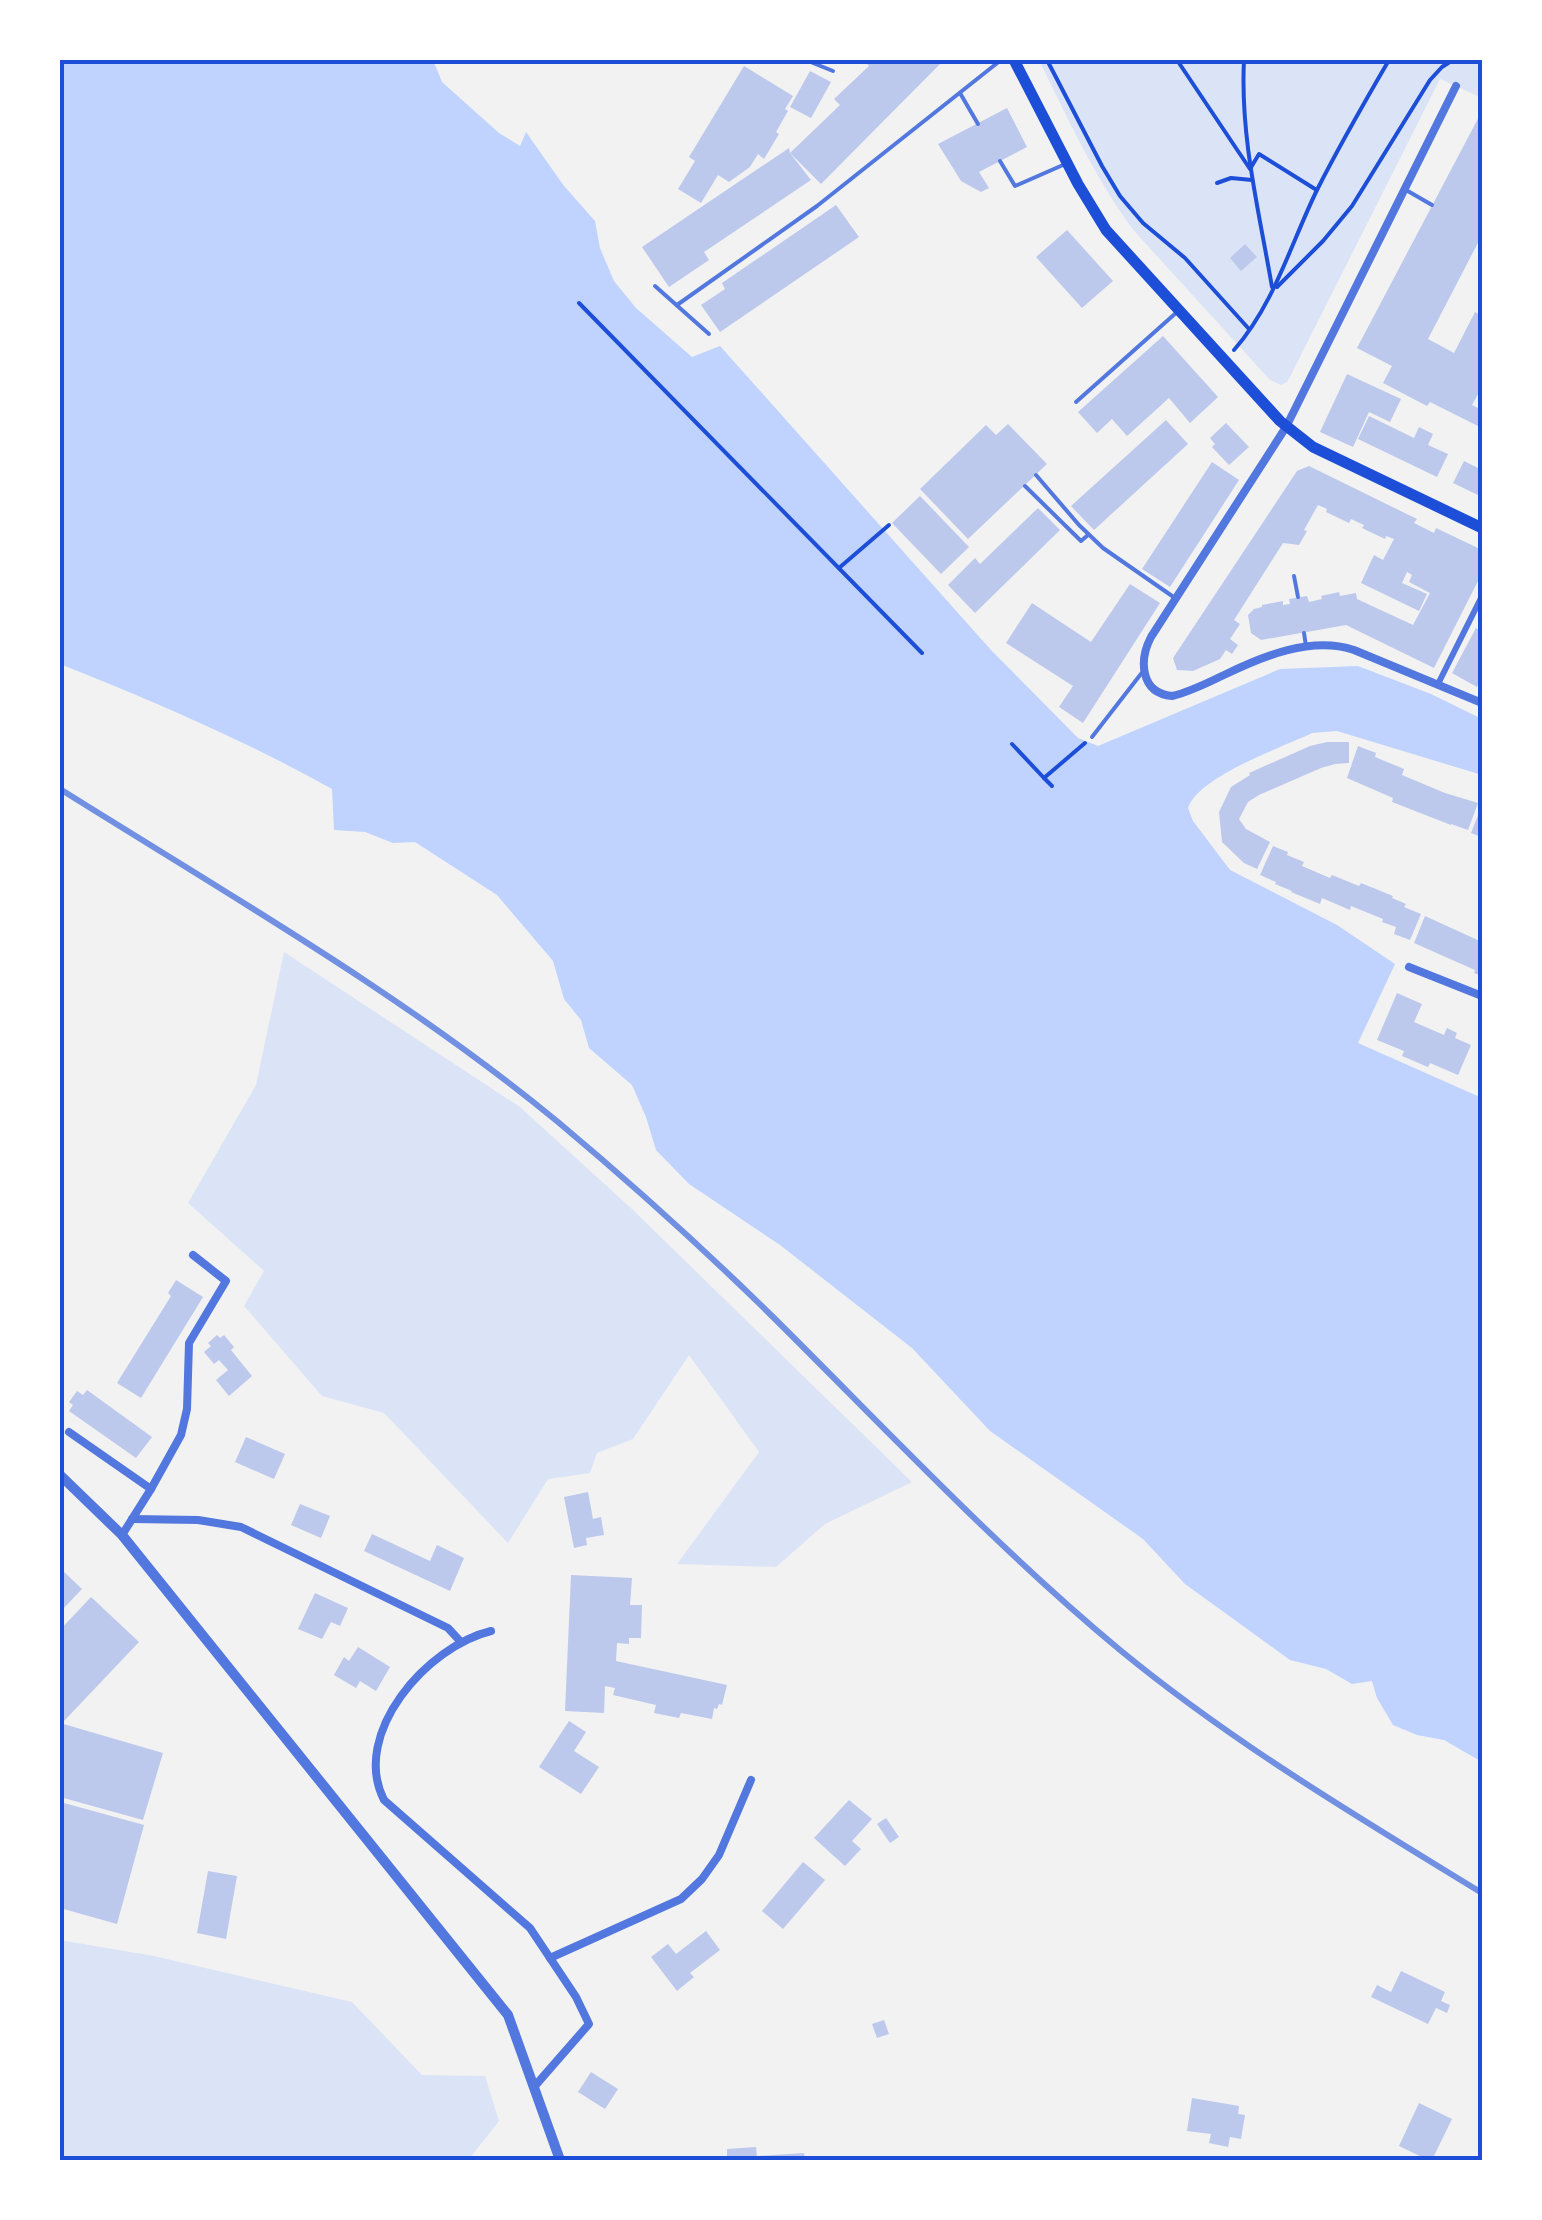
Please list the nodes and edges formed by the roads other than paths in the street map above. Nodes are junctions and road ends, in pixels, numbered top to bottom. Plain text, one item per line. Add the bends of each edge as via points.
1 (812, 60) edge
2 (1001, 60) edge
3 (1014, 60) edge
4 (833, 72) dead end
5 (1456, 86) dead end
6 (959, 93) junction
7 (978, 124) dead end
8 (1000, 161) dead end
9 (1068, 164) junction
10 (1405, 190) junction
11 (1432, 205) dead end
12 (655, 286) dead end
13 (677, 305) junction
14 (1178, 311) junction
15 (709, 334) dead end
16 (1076, 402) dead end
17 (1286, 427) junction
18 (1036, 474) dead end
19 (1024, 486) dead end
20 (1482, 528) edge
21 (1088, 534) junction
22 (1294, 576) dead end
23 (1482, 596) edge
24 (1298, 597) dead end
25 (1175, 598) junction
26 (1304, 633) dead end
27 (1306, 646) junction
28 (1144, 670) junction
29 (1438, 684) junction
30 (1482, 703) edge
31 (1092, 737) road end
32 (1409, 966) dead end
33 (1482, 996) edge
34 (193, 1256) dead end
35 (69, 1432) dead end
36 (60, 1475) edge
37 (152, 1489) junction
38 (132, 1519) junction
39 (122, 1535) junction
40 (491, 1631) dead end
41 (460, 1641) junction
42 (751, 1780) dead end
43 (550, 1958) junction
44 (534, 2087) junction
45 (560, 2160) edge

1 - 4 lane
2 - 6 lane
3 - 9 main road
5 - 10 street
6 - 7 lane
6 - 13 lane
8 - 9 lane via 1015,186
9 - 14 main road via 1106,230
10 - 11 lane
10 - 17 street
12 - 13 lane
13 - 15 lane
14 - 16 lane
14 - 17 main road
17 - 20 main road
17 - 25 street
18 - 21 lane
19 - 21 lane via 1081,542
21 - 25 lane
22 - 24 lane
23 - 29 street
25 - 28 street via 1147,644
26 - 27 lane
27 - 28 street via 1172,696 1156,692
27 - 29 street via 1342,646
28 - 31 lane
29 - 30 street
32 - 33 street
34 - 37 street via 226,1281 189,1344 181,1435
35 - 37 street
36 - 39 street
37 - 38 street
38 - 39 street
38 - 41 street via 240,1527 448,1628
39 - 44 street via 508,2015
40 - 41 street
41 - 43 street via 401,1696 385,1722 376,1785 384,1800 530,1928
42 - 43 street via 719,1856 681,1899
43 - 44 street via 588,2024
44 - 45 street

